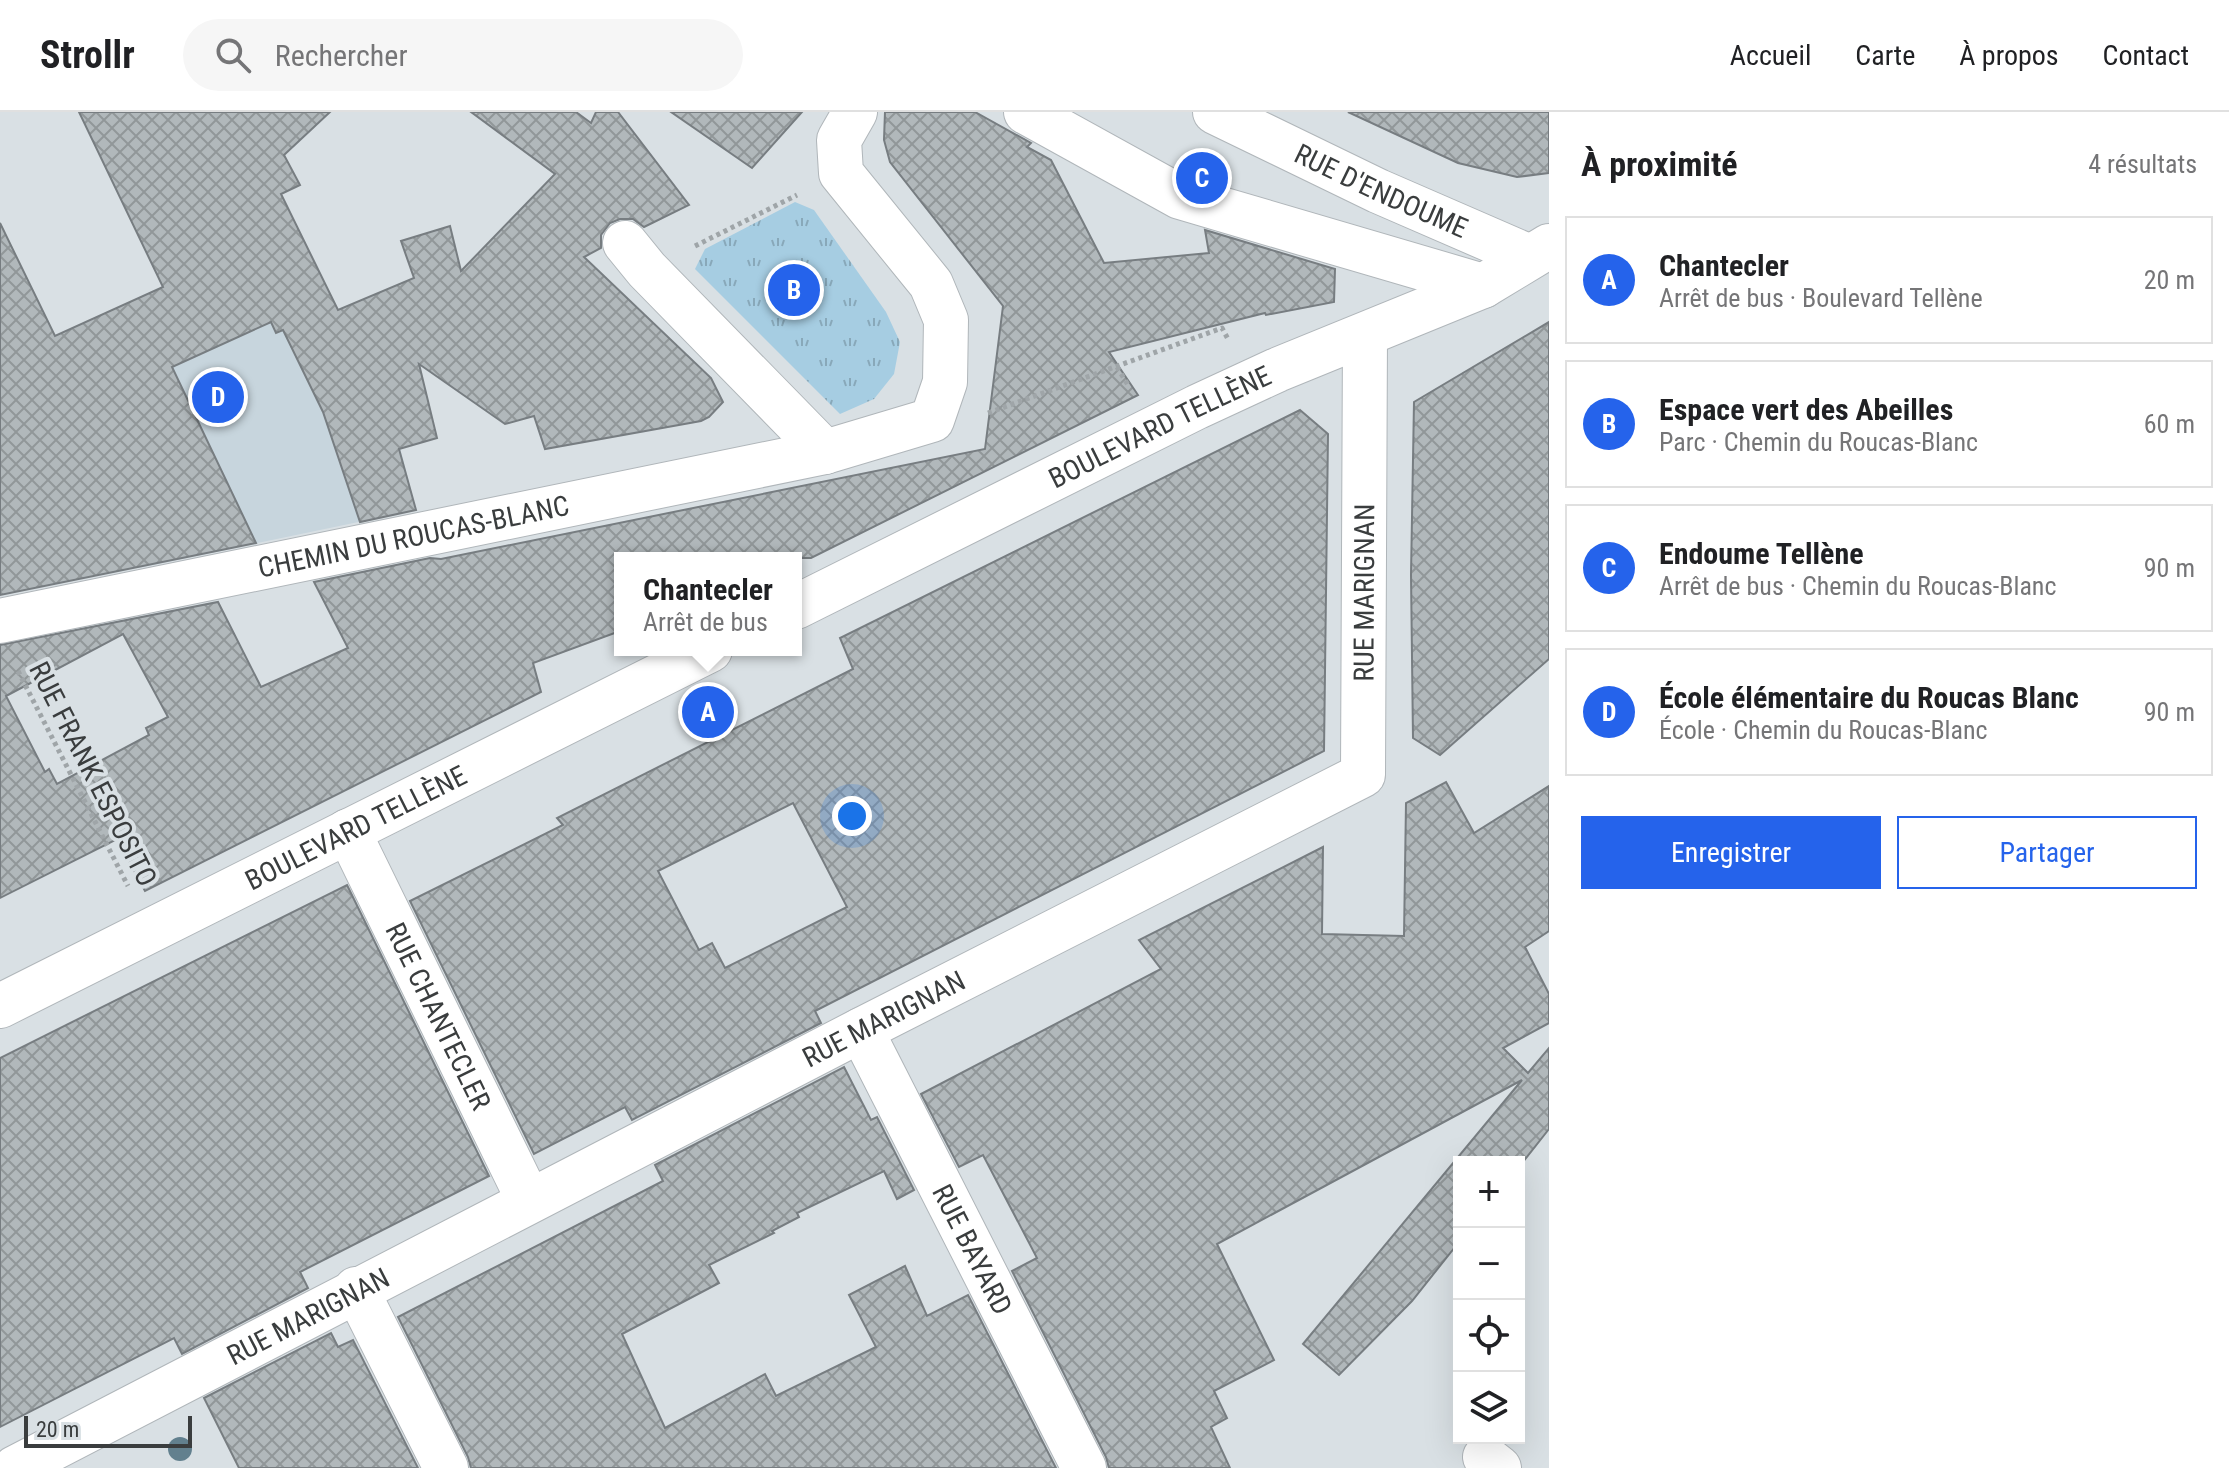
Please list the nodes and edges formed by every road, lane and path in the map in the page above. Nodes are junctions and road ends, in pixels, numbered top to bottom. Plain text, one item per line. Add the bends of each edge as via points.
1 (855, 112) edge
2 (1026, 112) edge
3 (1215, 112) edge
4 (841, 173) junction
5 (1540, 252) edge
6 (636, 256) joint
7 (1483, 286) junction
8 (1365, 335) junction
9 (1217, 346) dead end
10 (932, 420) junction
11 (825, 452) junction
12 (802, 604) edge
13 (0, 621) edge
14 (698, 656) edge
15 (14, 663) dead end
16 (348, 831) junction
17 (150, 930) junction
18 (0, 1006) edge
19 (861, 1030) junction
20 (529, 1201) junction
21 (356, 1289) junction
22 (15, 1468) edge
23 (446, 1468) edge
24 (1084, 1468) edge

1 - 4 street via 839,140
2 - 7 street via 1180,197
3 - 5 street, RUE D'ENDOUME via 1378,191
4 - 6 path
4 - 10 street via 931,284 946,320 945,382
5 - 7 street, BOULEVARD TELLÈNE
6 - 11 street
7 - 8 street, BOULEVARD TELLÈNE
8 - 12 street, BOULEVARD TELLÈNE via 1197,407
8 - 19 street, RUE MARIGNAN via 1363,775
9 - 10 path via 1229,341 1222,328 968,420
10 - 11 street, CHEMIN DU ROUCAS-BLANC
11 - 13 street, CHEMIN DU ROUCAS-BLANC
14 - 16 street, BOULEVARD TELLÈNE
15 - 17 path, RUE FRANK ESPOSITO
16 - 17 street, BOULEVARD TELLÈNE
16 - 20 street, RUE CHANTECLER
17 - 18 street, BOULEVARD TELLÈNE
19 - 20 street, RUE MARIGNAN
19 - 24 street, RUE BAYARD
20 - 21 street, RUE MARIGNAN
21 - 22 street, RUE MARIGNAN
21 - 23 street

